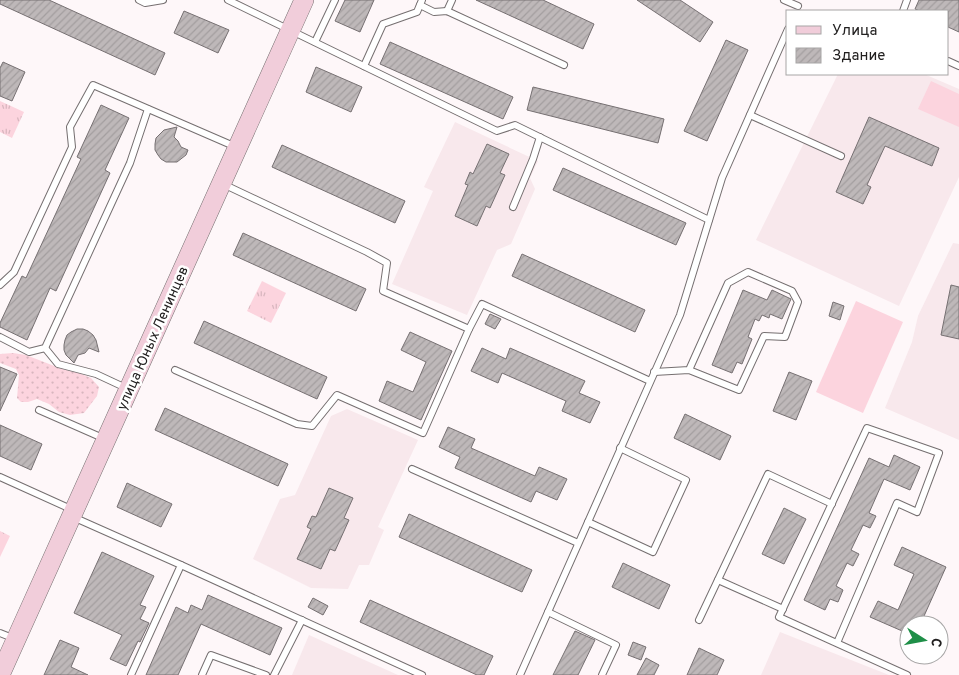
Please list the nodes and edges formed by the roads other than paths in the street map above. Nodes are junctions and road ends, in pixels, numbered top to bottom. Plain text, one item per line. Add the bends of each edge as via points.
1 (140, 0) edge
2 (163, 0) edge
3 (228, 0) edge
4 (304, 0) edge
5 (335, 0) edge
6 (452, 0) edge
7 (784, 0) edge
8 (421, 3) edge
9 (798, 6) edge
10 (447, 11) junction
11 (290, 30) junction
12 (786, 34) edge
13 (315, 42) junction
14 (564, 65) dead end
15 (364, 66) junction
16 (148, 109) junction
17 (750, 115) junction
18 (540, 137) junction
19 (238, 148) junction
20 (841, 156) dead end
21 (222, 184) junction
22 (512, 207) dead end
23 (709, 220) junction
24 (0, 285) edge
25 (469, 329) junction
26 (0, 337) edge
27 (44, 348) junction
28 (175, 370) dead end
29 (689, 370) junction
30 (654, 372) junction
31 (650, 381) junction
32 (129, 389) junction
33 (39, 410) dead end
34 (106, 439) junction
35 (620, 448) junction
36 (412, 469) dead end
37 (0, 477) edge
38 (832, 504) junction
39 (73, 513) junction
40 (588, 522) junction
41 (578, 543) junction
42 (181, 565) junction
43 (718, 580) junction
44 (783, 609) junction
45 (548, 612) junction
46 (302, 620) junction
47 (699, 620) dead end
48 (8, 636) edge
49 (837, 643) junction
50 (0, 675) edge
51 (131, 675) edge
52 (202, 675) edge
53 (266, 675) edge
54 (274, 675) edge
55 (422, 675) edge
56 (520, 675) edge
57 (602, 675) edge
58 (907, 675) edge

1 - 2 lane via 145,3
3 - 11 lane
4 - 11 main road, улица Юных Ленинцев
5 - 13 lane
6 - 10 lane
7 - 9 lane
8 - 10 lane via 434,12
8 - 15 lane via 417,12 383,24
10 - 14 lane
11 - 13 lane
11 - 19 main road, улица Юных Ленинцев
12 - 17 lane
13 - 15 lane
15 - 18 lane via 497,131 516,126
16 - 19 lane
16 - 24 lane via 93,85 70,128 72,147 14,272
16 - 27 lane via 130,163
17 - 20 lane
17 - 23 lane via 722,178
18 - 22 lane
18 - 23 lane
19 - 21 main road, улица Юных Ленинцев
21 - 25 lane via 387,263 383,290
21 - 32 main road, улица Юных Ленинцев
23 - 30 lane via 680,315
25 - 28 lane via 422,433 336,395 312,426 297,424
25 - 31 lane via 482,304
26 - 27 lane via 29,352
27 - 32 lane via 58,364 96,374
29 - 29 lane via 728,284 748,272 792,291 798,302 785,337 764,336 739,390
29 - 30 lane
30 - 31 lane
31 - 35 lane
32 - 34 main road, улица Юных Ленинцев
33 - 34 lane
34 - 39 main road, улица Юных Ленинцев
35 - 40 lane
35 - 40 lane via 686,480 652,552
36 - 41 lane
37 - 39 lane
38 - 43 lane via 768,474
38 - 44 lane
38 - 49 lane via 868,428 939,453 917,512 897,503
39 - 42 lane
39 - 48 main road, улица Юных Ленинцев
40 - 41 lane
41 - 45 lane
42 - 46 lane
42 - 51 lane
43 - 44 lane
43 - 47 lane
44 - 49 lane via 779,617
45 - 56 lane
45 - 57 lane via 616,645
46 - 54 lane
46 - 55 lane
48 - 50 main road, улица Юных Ленинцев
49 - 58 lane
52 - 53 lane via 211,654

